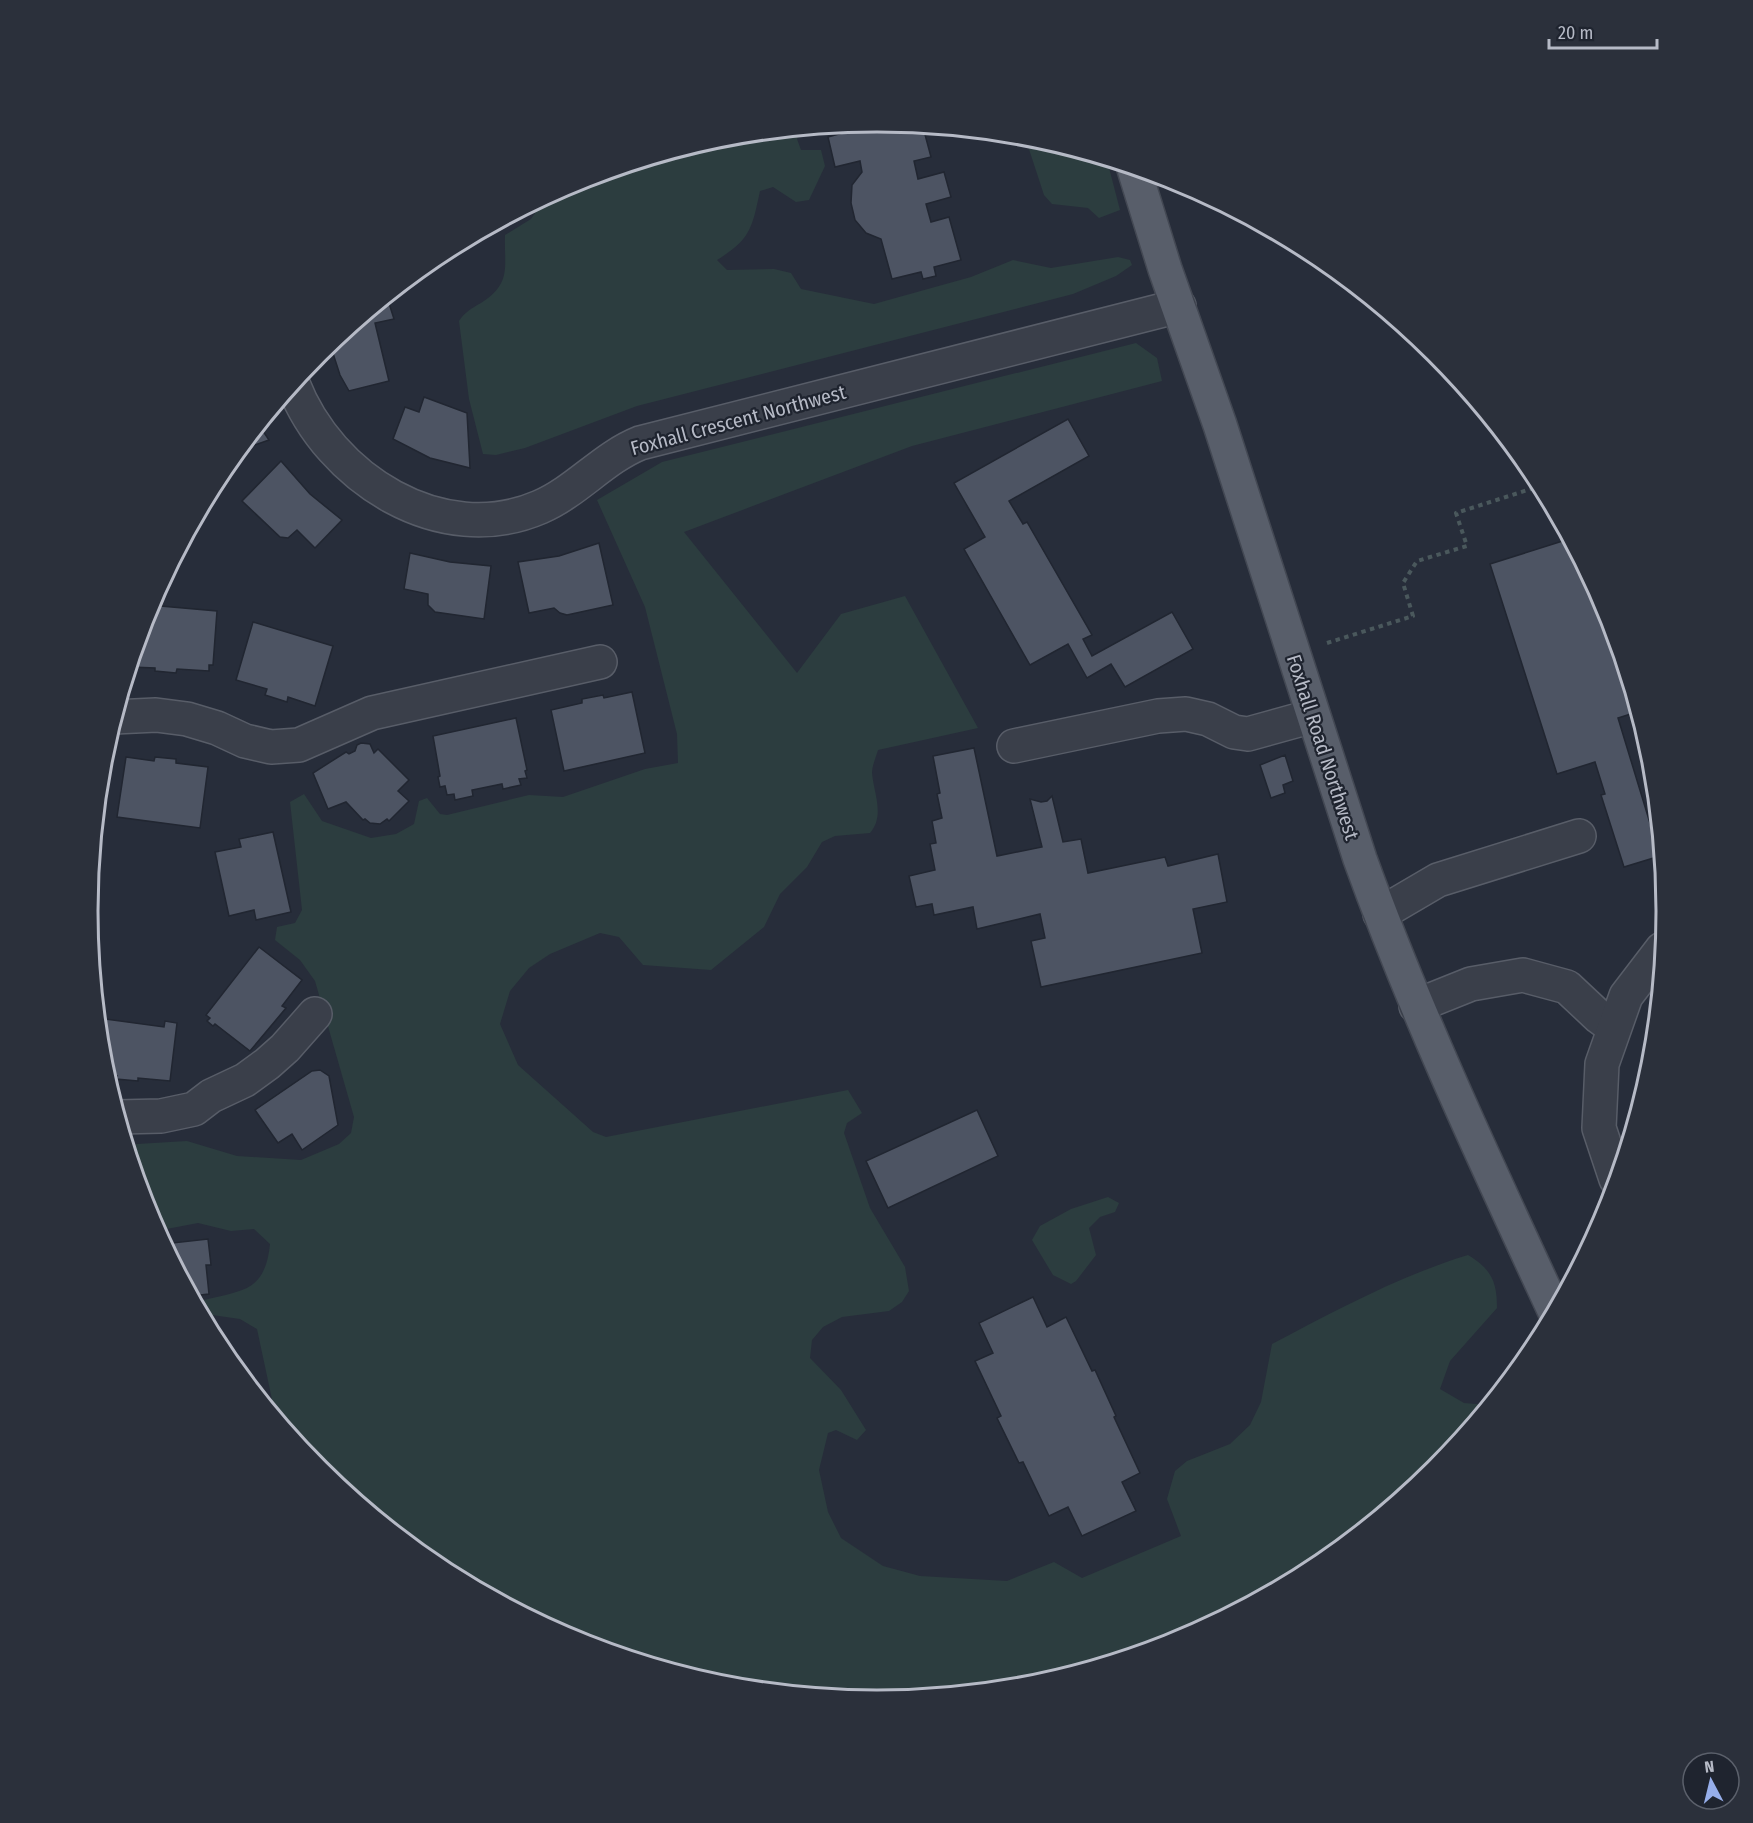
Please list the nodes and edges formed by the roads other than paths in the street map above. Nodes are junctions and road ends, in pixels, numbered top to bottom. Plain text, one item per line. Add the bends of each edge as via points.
1 (1137, 178) edge
2 (1179, 306) junction
3 (297, 392) edge
4 (600, 662) dead end
5 (1313, 716) junction
6 (122, 717) edge
7 (1014, 746) dead end
8 (1579, 836) dead end
9 (1380, 914) junction
10 (1654, 959) edge
11 (1416, 1006) junction
12 (315, 1014) dead end
13 (1614, 1028) junction
14 (125, 1117) edge
15 (1612, 1167) edge
16 (1550, 1302) edge

1 - 2 main road, Foxhall Road Northwest
2 - 3 street, Foxhall Crescent Northwest via 640,443 621,451 556,500 501,518 442,515 377,488 332,450
2 - 5 main road, Foxhall Road Northwest
4 - 6 street via 372,713 299,745 271,747 245,741 187,719
5 - 7 street via 1248,734 1186,714 1158,716
5 - 9 main road, Foxhall Road Northwest
8 - 9 street via 1437,880
9 - 11 main road, Foxhall Road Northwest
10 - 13 street via 1626,996
11 - 13 street via 1471,984 1523,975 1567,987
11 - 16 main road, Foxhall Road Northwest
12 - 14 street via 267,1064 194,1109 161,1116
13 - 15 street via 1602,1064 1599,1128

